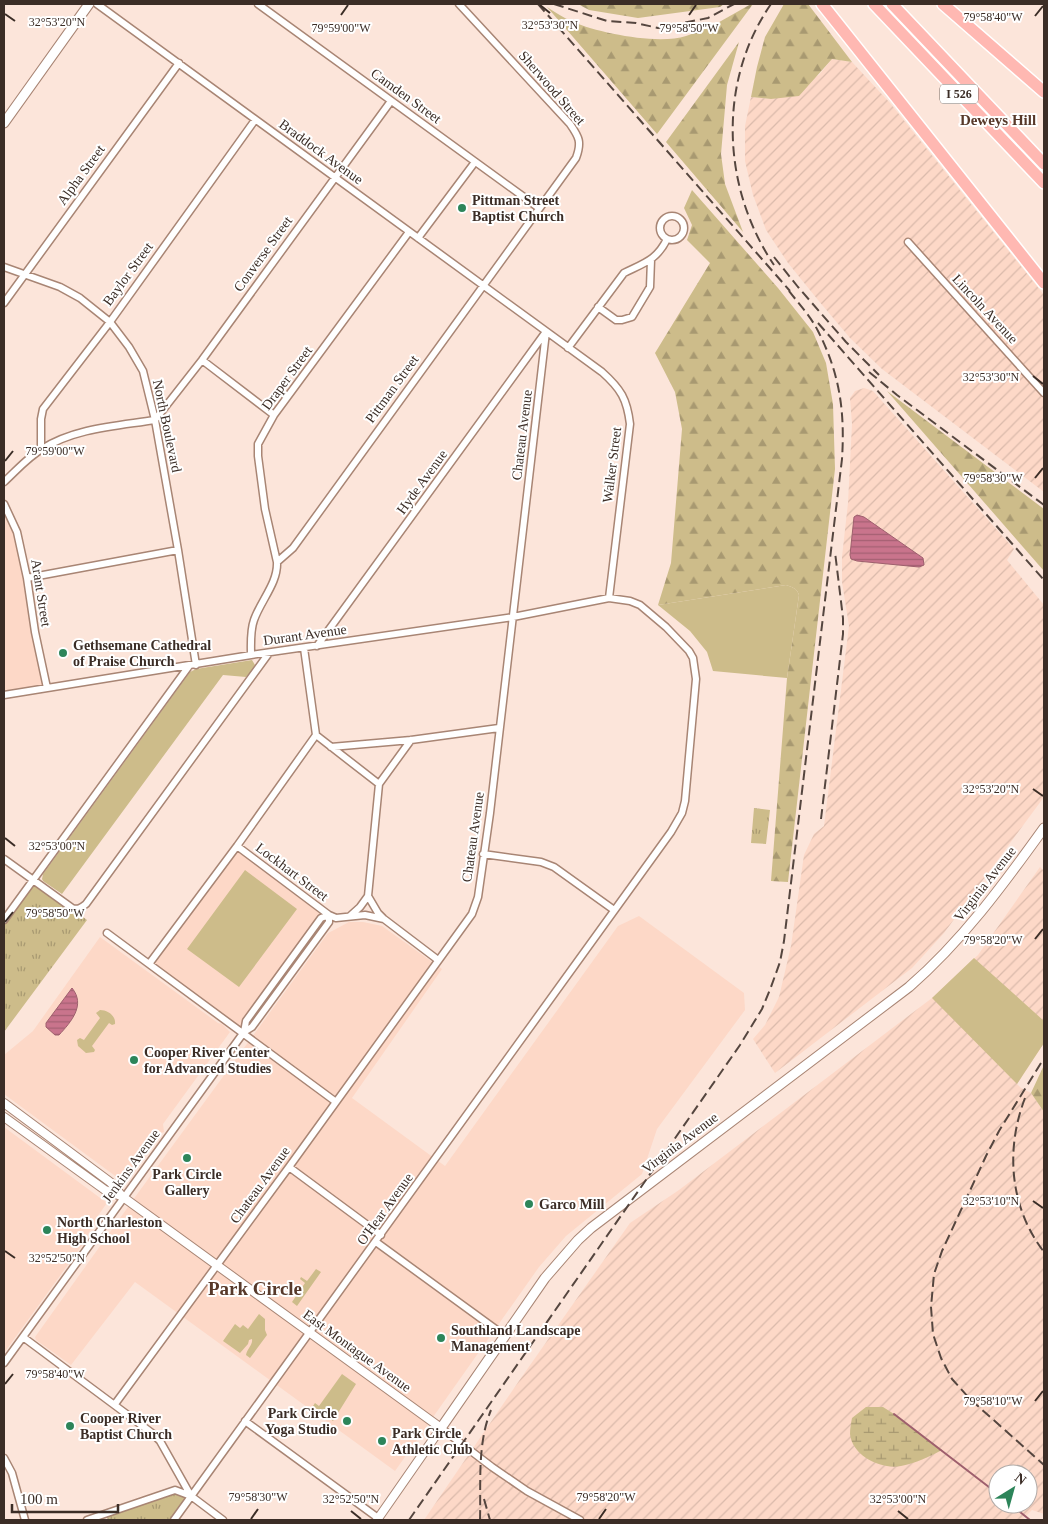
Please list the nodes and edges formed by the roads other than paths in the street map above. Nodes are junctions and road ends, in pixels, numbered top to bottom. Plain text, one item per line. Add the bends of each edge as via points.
1 (89, 4) edge
2 (97, 4) edge
3 (258, 4) edge
4 (459, 4) edge
5 (822, 4) edge
6 (874, 4) edge
7 (892, 4) edge
8 (943, 4) edge
9 (179, 63) junction
10 (1044, 92) edge
11 (391, 101) junction
12 (255, 120) junction
13 (4, 123) edge
14 (580, 147) joint
15 (475, 162) junction
16 (1044, 164) edge
17 (334, 177) junction
18 (1044, 184) edge
19 (539, 208) junction
20 (409, 232) junction
21 (418, 238) junction
22 (667, 239) dead end
23 (908, 242) dead end
24 (651, 260) junction
25 (4, 267) edge
26 (24, 274) junction
27 (1044, 283) edge
28 (483, 285) junction
29 (4, 303) edge
30 (598, 307) junction
31 (529, 319) joint
32 (110, 322) junction
33 (546, 332) junction
34 (568, 348) junction
35 (202, 360) junction
36 (1044, 393) edge
37 (274, 415) junction
38 (155, 420) junction
39 (41, 449) junction
40 (4, 482) edge
41 (4, 504) edge
42 (178, 550) junction
43 (277, 562) junction
44 (27, 578) junction
45 (608, 598) junction
46 (513, 617) junction
47 (317, 646) junction
48 (304, 648) junction
49 (269, 654) junction
50 (251, 656) junction
51 (193, 665) junction
52 (47, 688) junction
53 (4, 695) edge
54 (499, 728) junction
55 (316, 735) junction
56 (411, 740) junction
57 (331, 747) junction
58 (379, 784) junction
59 (1044, 828) edge
60 (237, 846) junction
61 (483, 854) junction
62 (4, 859) edge
63 (33, 880) junction
64 (368, 896) junction
65 (614, 910) junction
66 (329, 915) junction
67 (350, 916) junction
68 (384, 919) junction
69 (4, 920) edge
70 (108, 933) dead end
71 (438, 960) junction
72 (149, 964) junction
73 (244, 1032) junction
74 (336, 1102) junction
75 (4, 1104) edge
76 (4, 1117) edge
77 (289, 1167) junction
78 (123, 1197) junction
79 (381, 1235) junction
80 (376, 1242) junction
81 (217, 1265) junction
82 (310, 1333) junction
83 (504, 1336) junction
84 (23, 1337) junction
85 (4, 1363) edge
86 (115, 1404) junction
87 (245, 1421) junction
88 (441, 1428) junction
89 (4, 1458) edge
90 (191, 1496) junction
91 (107, 1517) edge
92 (378, 1519) edge
93 (25, 1520) edge
94 (87, 1520) edge
95 (174, 1520) edge
96 (223, 1520) edge
97 (580, 1520) edge

1 - 13 main road
2 - 9 street, Braddock Avenue
3 - 11 street, Camden Street
4 - 14 street, Sherwood Street via 570,124 578,136
5 - 27 highway
6 - 18 highway, I 526
7 - 16 highway, I 526
8 - 10 highway
9 - 12 street, Braddock Avenue
9 - 26 street, Alpha Street
11 - 15 street, Camden Street
11 - 17 street, Converse Street
12 - 17 street, Braddock Avenue
12 - 32 street, Baylor Street
14 - 19 street, Pittman Street via 576,158
15 - 19 street, Camden Street
15 - 21 street
17 - 20 street, Braddock Avenue
17 - 35 street, Converse Street
19 - 28 street, Pittman Street
20 - 21 street, Braddock Avenue
20 - 37 street, Draper Street
21 - 28 street, Braddock Avenue
22 - 24 street
23 - 36 street, Lincoln Avenue
24 - 30 street via 624,273
24 - 30 street via 650,287 632,317 616,320
25 - 26 street, North Boulevard
26 - 29 street, Alpha Street
26 - 32 street, North Boulevard via 80,298
28 - 31 street, Braddock Avenue
28 - 43 street, Pittman Street via 293,548
30 - 34 street
31 - 33 street, Walker Street
32 - 38 street, North Boulevard via 130,346 143,371
32 - 39 street, Baylor Street via 43,409
33 - 34 street, Walker Street
33 - 46 street, Chateau Avenue
33 - 47 street, Hyde Avenue
34 - 45 street, Walker Street via 618,387 628,409 630,424
35 - 37 street
35 - 38 street, Converse Street
37 - 43 street, Draper Street via 258,444 258,456
38 - 39 street via 90,430 62,438
38 - 42 street, North Boulevard
39 - 40 street
41 - 44 street, Arant Street via 17,532
42 - 44 street
42 - 51 street, North Boulevard
43 - 50 street via 276,575 254,620
44 - 52 street, Arant Street
45 - 46 street, Durant Avenue
45 - 65 street, O'Hear Avenue via 630,600 640,605 669,630 693,658 696,679 682,813
46 - 47 street, Durant Avenue
46 - 54 street, Chateau Avenue
47 - 48 street, Durant Avenue
48 - 49 street, Durant Avenue
48 - 55 street
49 - 50 street, Durant Avenue
49 - 63 street via 86,904 72,908
50 - 51 street, Durant Avenue
51 - 52 street, Durant Avenue
51 - 63 street
52 - 53 street, Durant Avenue
54 - 56 street
54 - 61 street, Chateau Avenue
55 - 57 street
55 - 60 street
56 - 57 street
56 - 58 street
57 - 58 street
58 - 64 street
59 - 83 main road, Virginia Avenue via 996,894 927,972 591,1228 545,1278
60 - 66 street, Lockhart Street
60 - 72 street
61 - 65 street via 541,862 554,867
61 - 71 street, Chateau Avenue via 478,897 472,914
62 - 63 street
63 - 69 street
64 - 67 street
64 - 68 street
65 - 79 street, O'Hear Avenue
66 - 67 street, Lockhart Street via 336,918
66 - 73 street, Jenkins Avenue via 328,922 280,990 252,1027
67 - 68 street, Lockhart Street
68 - 71 street, Lockhart Street
70 - 72 street
71 - 74 street, Chateau Avenue
72 - 73 street
73 - 74 street
73 - 78 street, Jenkins Avenue
74 - 77 street, Chateau Avenue
75 - 78 street, East Montague Avenue via 110,1182
76 - 78 street, East Montague Avenue via 105,1190
77 - 79 street
77 - 81 street, Chateau Avenue
78 - 81 street, East Montague Avenue
78 - 84 street, Jenkins Avenue
79 - 80 street, O'Hear Avenue
80 - 82 street, O'Hear Avenue
80 - 83 street
81 - 82 street, East Montague Avenue
81 - 86 street, Chateau Avenue
82 - 87 street, O'Hear Avenue
82 - 88 street, East Montague Avenue
83 - 88 main road, Virginia Avenue
84 - 85 street, Jenkins Avenue
84 - 86 street
86 - 90 street via 160,1441
87 - 90 street, O'Hear Avenue
87 - 92 street
88 - 92 street, Virginia Avenue
88 - 97 street, East Montague Avenue via 528,1491
89 - 93 street via 12,1473
90 - 91 street via 174,1490
90 - 95 street, O'Hear Avenue
90 - 96 street
91 - 94 street

